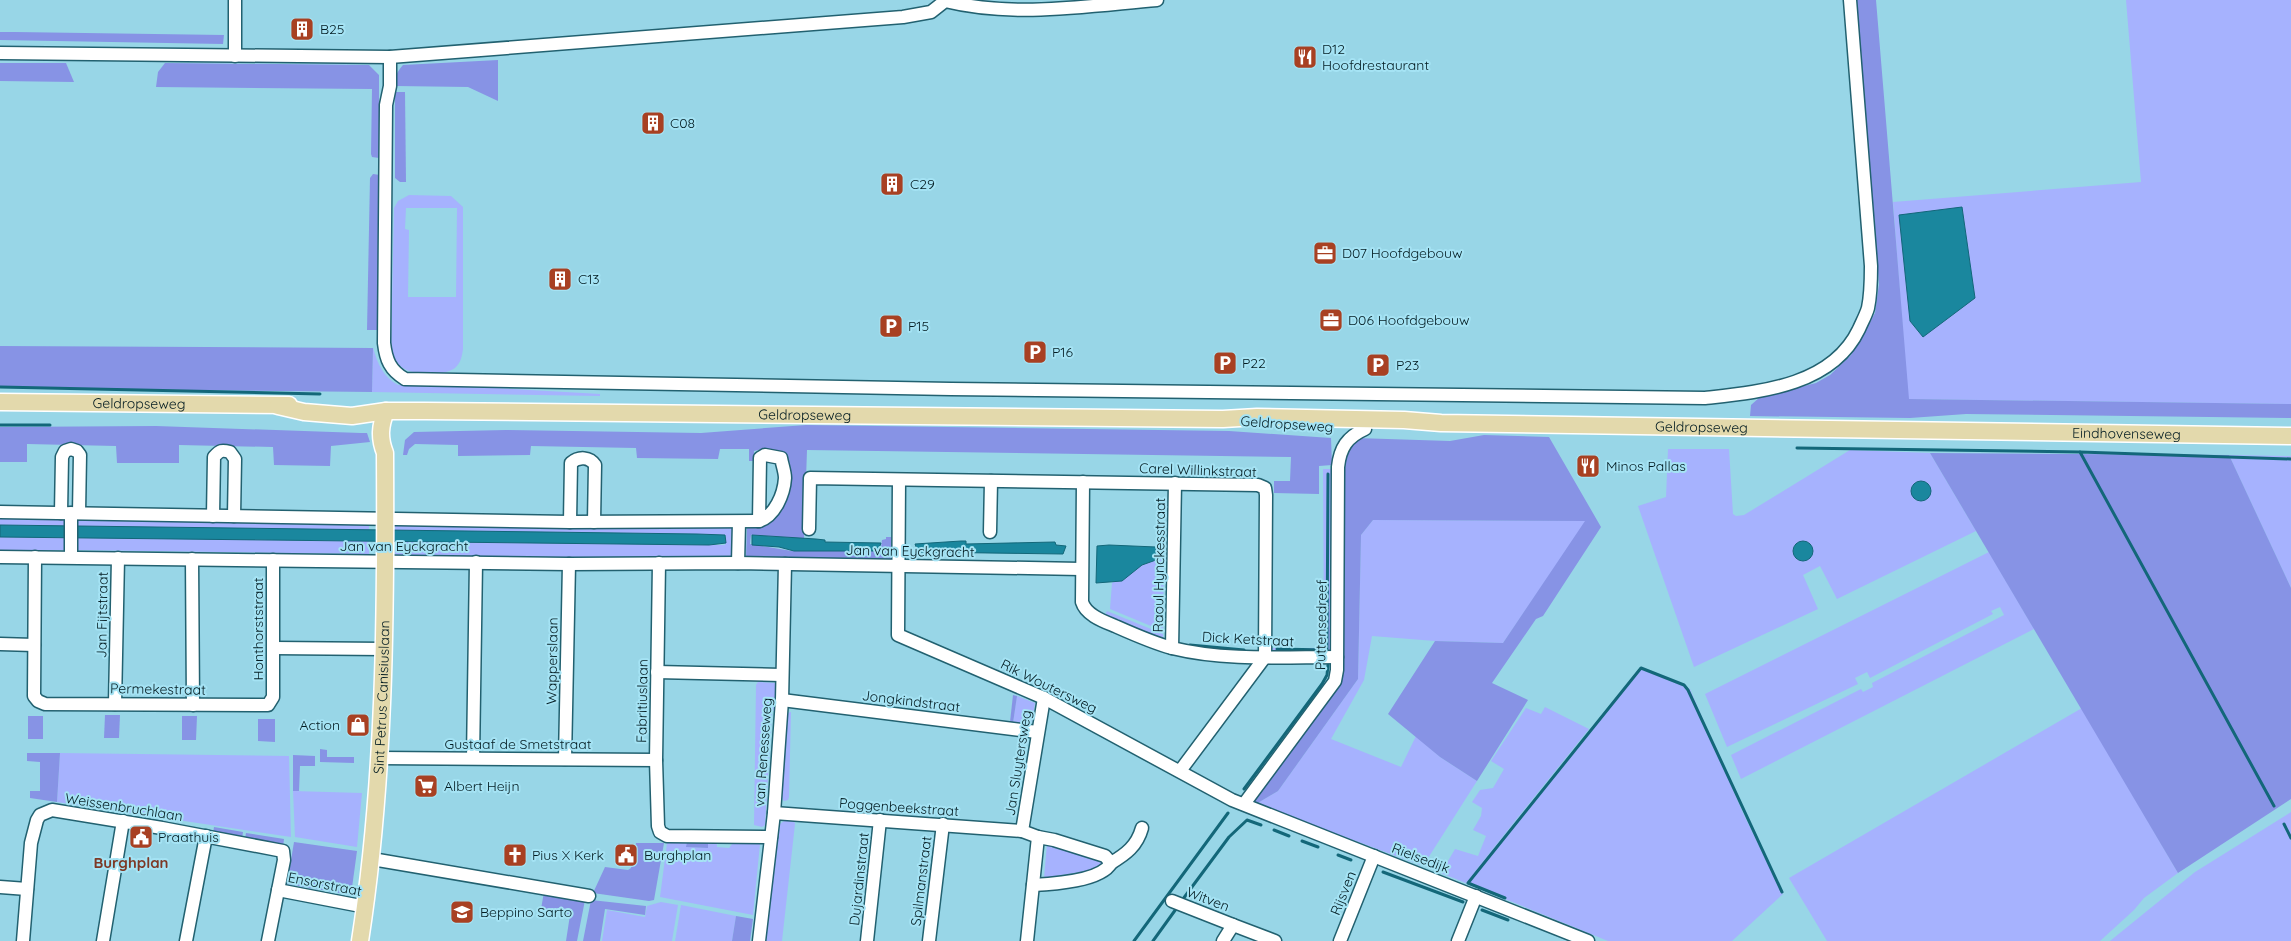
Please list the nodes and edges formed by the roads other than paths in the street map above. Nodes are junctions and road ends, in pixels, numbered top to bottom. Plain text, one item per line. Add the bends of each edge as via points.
1 (235, 0) edge
2 (1157, 0) edge
3 (1850, 0) edge
4 (0, 53) edge
5 (235, 56) junction
6 (385, 57) junction
7 (0, 402) edge
8 (386, 412) junction
9 (1223, 419) junction
10 (1441, 423) junction
11 (1365, 429) junction
12 (1963, 431) joint
13 (2291, 436) edge
14 (899, 480) junction
15 (991, 481) junction
16 (1083, 482) junction
17 (1175, 483) junction
18 (0, 512) edge
19 (70, 515) junction
20 (213, 516) junction
21 (234, 516) junction
22 (759, 521) junction
23 (385, 522) junction
24 (570, 522) junction
25 (594, 522) junction
26 (738, 522) junction
27 (809, 529) dead end
28 (990, 532) dead end
29 (71, 554) junction
30 (385, 555) junction
31 (0, 557) edge
32 (35, 557) junction
33 (118, 558) junction
34 (192, 559) junction
35 (273, 560) junction
36 (476, 562) junction
37 (659, 563) junction
38 (738, 563) junction
39 (569, 564) junction
40 (785, 564) junction
41 (898, 567) junction
42 (1081, 569) junction
43 (0, 644) edge
44 (34, 645) junction
45 (274, 648) junction
46 (1172, 648) junction
47 (384, 649) junction
48 (1265, 657) junction
49 (1337, 657) junction
50 (657, 672) junction
51 (781, 676) junction
52 (273, 697) joint
53 (1044, 698) junction
54 (782, 700) junction
55 (115, 704) junction
56 (192, 705) junction
57 (1037, 732) junction
58 (379, 758) junction
59 (474, 758) junction
60 (565, 759) junction
61 (656, 760) junction
62 (1180, 771) junction
63 (1244, 804) junction
64 (774, 813) junction
65 (880, 820) junction
66 (123, 821) junction
67 (943, 824) junction
68 (1142, 828) dead end
69 (1022, 831) junction
70 (206, 836) junction
71 (771, 837) junction
72 (1038, 837) junction
73 (1374, 856) junction
74 (372, 859) junction
75 (1111, 863) junction
76 (1033, 885) junction
77 (0, 886) edge
78 (27, 889) junction
79 (278, 890) junction
80 (589, 896) dead end
81 (1476, 896) junction
82 (1172, 901) dead end
83 (366, 907) junction
84 (1233, 925) junction
85 (23, 941) edge
86 (103, 941) edge
87 (186, 941) edge
88 (268, 941) edge
89 (360, 941) edge
90 (759, 941) edge
91 (867, 941) edge
92 (929, 941) edge
93 (1026, 941) edge
94 (1223, 941) edge
95 (1275, 941) edge
96 (1340, 941) edge
97 (1458, 941) edge
98 (1588, 941) edge

1 - 5 street
2 - 6 street via 1032,10 966,7 945,2 931,12 903,18
3 - 6 street via 1871,266 1868,310 1847,350 1831,364 1790,383 1705,398 405,379 389,364 384,343 386,105 390,86
4 - 5 street
5 - 6 street
7 - 8 main road, Geldropseweg via 278,406 352,416
8 - 9 main road, Geldropseweg
8 - 23 main road, Sint Petrus Canisiuslaan via 391,429 386,453
9 - 10 main road, Geldropseweg via 1266,417
9 - 11 main road, Geldropseweg via 1256,424
10 - 11 main road, Geldropseweg
10 - 12 main road, Geldropseweg via 1607,430
11 - 49 street, Puttensedreef via 1344,444 1338,467
12 - 13 main road, Eindhovenseweg
14 - 15 street, Carel Willinkstraat
14 - 27 street, Carel Willinkstraat via 810,478
14 - 41 street
15 - 16 street, Carel Willinkstraat
15 - 28 street
16 - 17 street, Carel Willinkstraat
16 - 42 street, Dick Ketstraat
17 - 46 street, Raoul Hynckesstraat
17 - 48 street, Carel Willinkstraat via 1258,485 1265,488
18 - 19 street, Jan van Eyckgracht
19 - 20 street, Jan van Eyckgracht
19 - 29 street
20 - 21 street, Jan van Eyckgracht
20 - 21 street via 214,457 223,450 230,452 235,459
21 - 23 street, Jan van Eyckgracht
22 - 22 street via 770,515 780,497 785,478 781,458 765,455 760,458
22 - 26 street, Jan van Eyckgracht
23 - 24 street, Jan van Eyckgracht
23 - 30 main road, Sint Petrus Canisiuslaan
24 - 25 street, Jan van Eyckgracht
24 - 25 street via 572,463 587,458 595,465
25 - 26 street, Jan van Eyckgracht
26 - 38 street
29 - 32 street, Jan van Eyckgracht
29 - 33 street, Jan van Eyckgracht
30 - 35 street, Jan van Eyckgracht
30 - 36 street, Jan van Eyckgracht
30 - 47 main road, Sint Petrus Canisiuslaan
31 - 32 street, Jan van Eyckgracht
32 - 44 street
33 - 34 street, Jan van Eyckgracht
33 - 55 street, Jan Fijtstraat
34 - 35 street, Jan van Eyckgracht
34 - 56 street
35 - 45 street, Honthorststraat
36 - 39 street, Jan van Eyckgracht
36 - 59 street
37 - 38 street, Jan van Eyckgracht
37 - 39 street, Jan van Eyckgracht
37 - 50 street, Fabritiuslaan
38 - 40 street, Jan van Eyckgracht
39 - 60 street, Wapperslaan
40 - 41 street, Jan van Eyckgracht
40 - 51 street, van Renesseweg
41 - 42 street, Jan van Eyckgracht
41 - 53 street, Rik Woutersweg via 898,635
42 - 46 street, Dick Ketstraat via 1082,602 1089,613
43 - 44 street
44 - 55 street, Permekestraat via 34,696 38,701 45,704
45 - 47 street
45 - 52 street, Honthorststraat
46 - 48 street, Dick Ketstraat via 1223,656
47 - 58 main road, Sint Petrus Canisiuslaan
48 - 49 street, Dick Ketstraat
48 - 62 street
49 - 63 street, Puttensedreef via 1332,687
50 - 51 street
50 - 61 street, Fabritiuslaan
51 - 54 street, van Renesseweg
52 - 56 street, Permekestraat via 268,705
53 - 57 street, Jan Sluytersweg
53 - 62 street, Rik Woutersweg
54 - 57 street, Jongkindstraat
54 - 64 street, van Renesseweg
55 - 56 street, Permekestraat
57 - 69 street, Jan Sluytersweg
58 - 59 street, Gustaaf de Smetstraat
58 - 74 main road, Sint Petrus Canisiuslaan
59 - 60 street, Gustaaf de Smetstraat
60 - 61 street, Gustaaf de Smetstraat
61 - 71 street, Fabritiuslaan via 660,832 667,836
62 - 63 street, Rik Woutersweg
63 - 73 street, Rielsedijk
64 - 65 street, Poggenbeekstraat
64 - 71 street, van Renesseweg
65 - 67 street, Poggenbeekstraat
65 - 91 street, Dujardinstraat
66 - 70 street, Weissenbruchlaan
66 - 78 street, Weissenbruchlaan via 52,810 40,814 32,834
66 - 86 street
67 - 69 street, Poggenbeekstraat
67 - 92 street, Spilmanstraat
68 - 75 street via 1137,843
69 - 72 street, Jan Sluytersweg
70 - 79 street, Weissenbruchlaan via 283,851
70 - 87 street
71 - 90 street, van Renesseweg
72 - 75 street, Jan Sluytersweg via 1105,856
72 - 76 street
73 - 81 street, Rielsedijk
73 - 96 street, Rijsven
74 - 80 street
74 - 83 main road, Sint Petrus Canisiuslaan
75 - 76 street via 1096,875
76 - 93 street
77 - 78 street
78 - 85 street
79 - 83 street, Ensorstraat
79 - 88 street
81 - 97 street
81 - 98 street, Rielsedijk
82 - 84 street, Witven
83 - 89 main road, Sint Petrus Canisiuslaan
84 - 94 street, Witven
84 - 95 street, Witven

